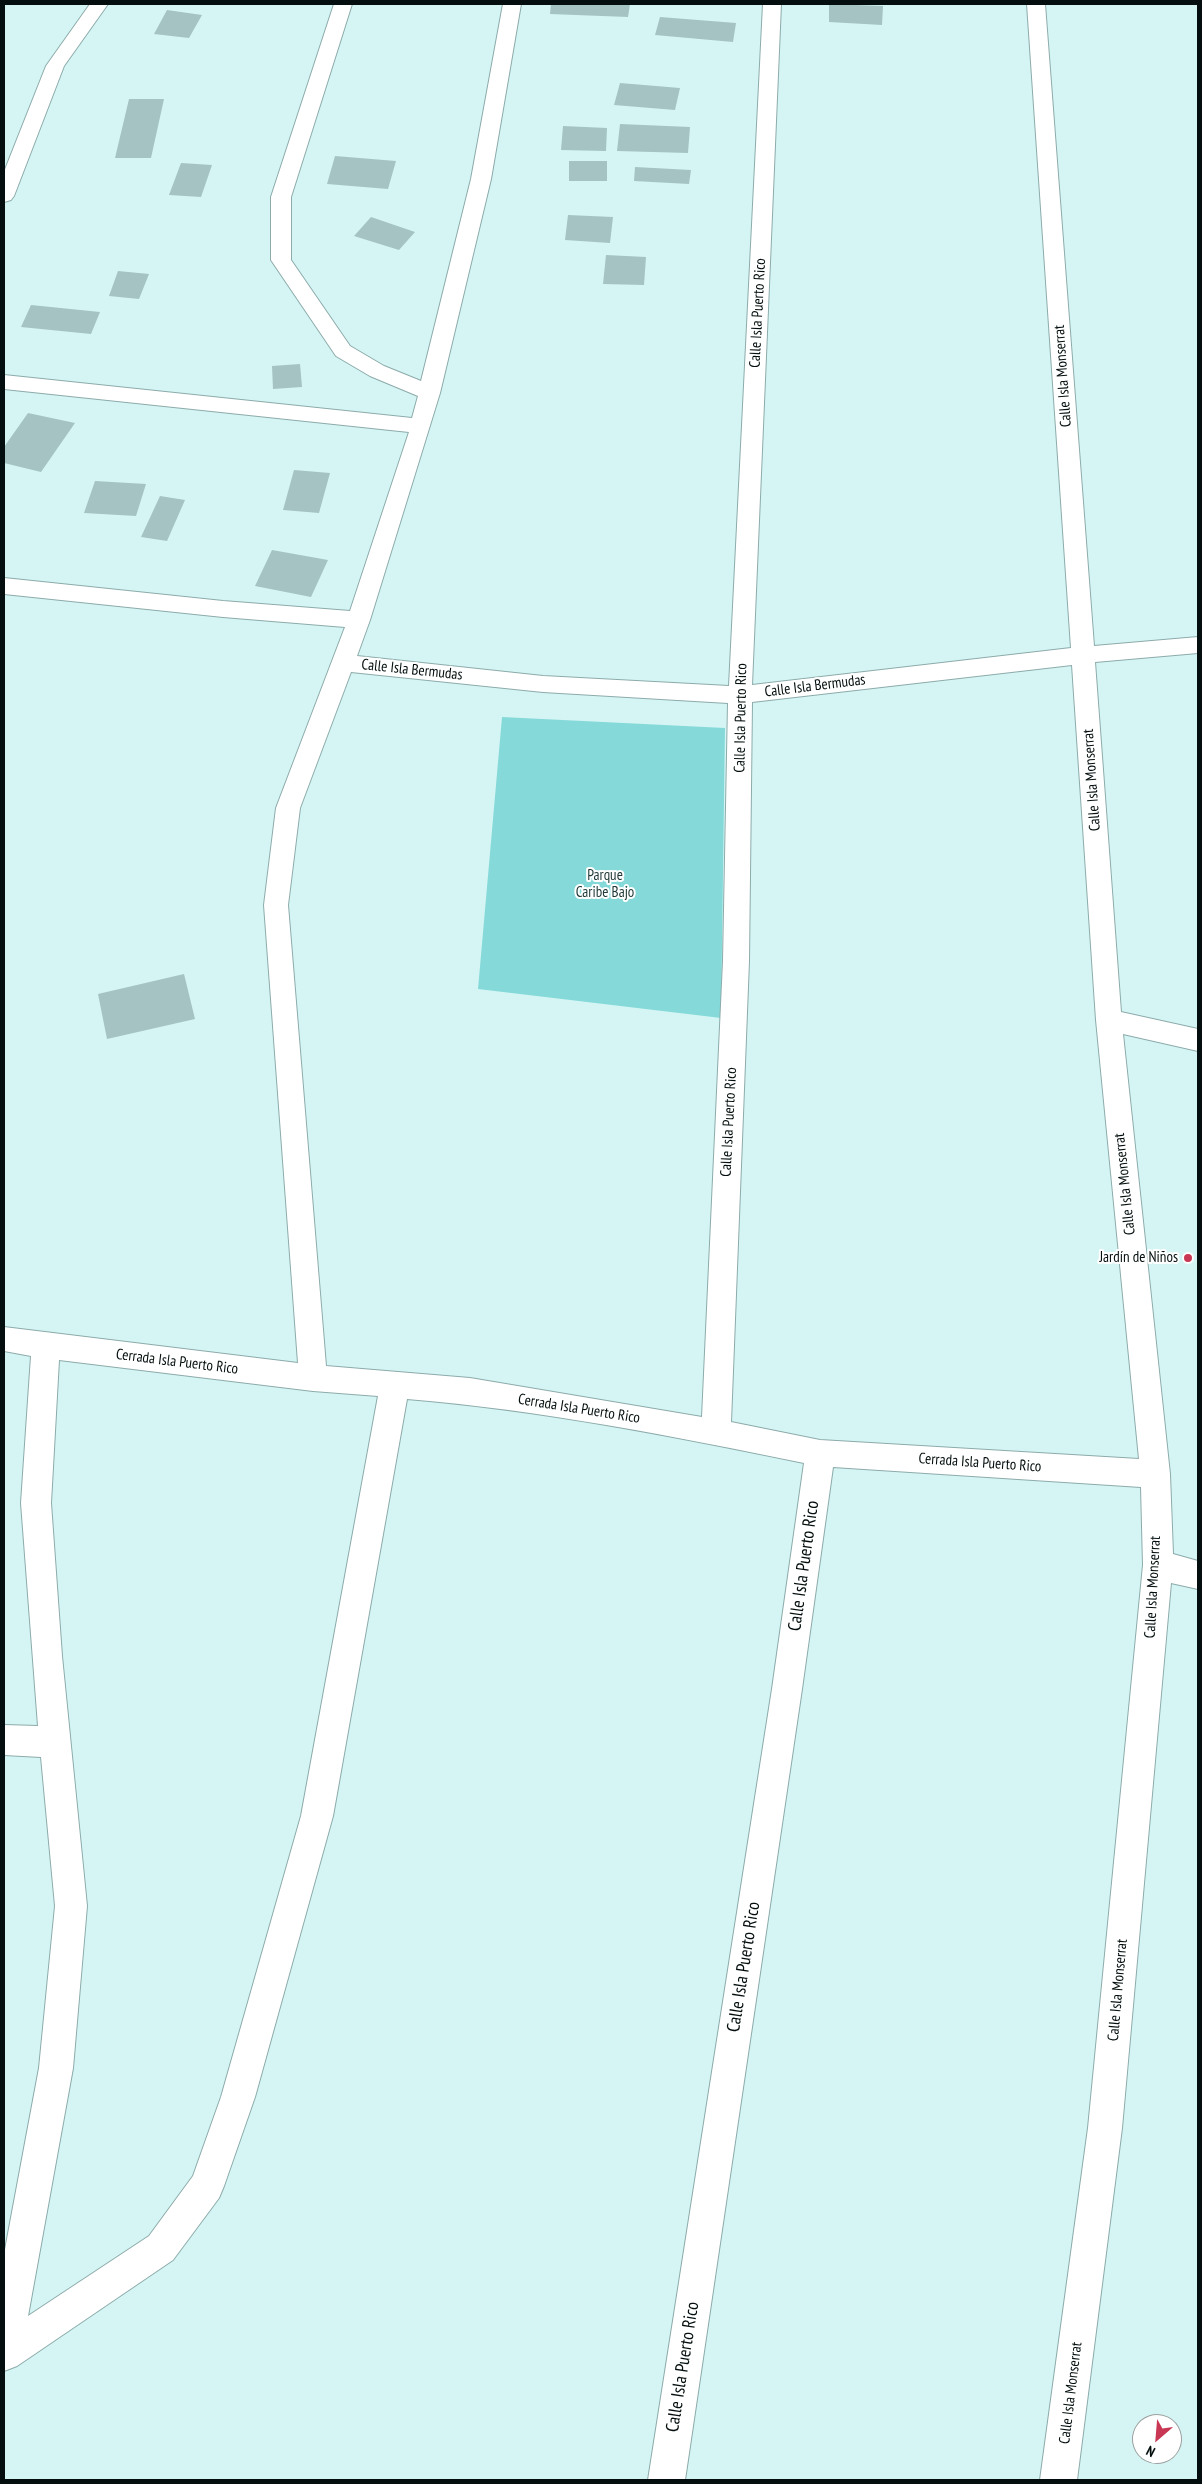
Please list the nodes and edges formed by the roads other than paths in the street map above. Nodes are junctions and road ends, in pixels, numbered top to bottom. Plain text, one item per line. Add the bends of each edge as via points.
1 (99, 4) edge
2 (343, 4) edge
3 (512, 4) edge
4 (772, 4) edge
5 (1036, 4) edge
6 (6, 185) edge
7 (4, 382) edge
8 (430, 393) junction
9 (421, 426) junction
10 (4, 586) edge
11 (359, 620) junction
12 (1198, 645) edge
13 (1084, 656) junction
14 (342, 663) junction
15 (740, 695) junction
16 (1109, 1020) junction
17 (1198, 1040) edge
18 (4, 1339) edge
19 (46, 1346) junction
20 (314, 1378) junction
21 (395, 1384) junction
22 (716, 1432) junction
23 (820, 1453) junction
24 (1155, 1474) junction
25 (1158, 1565) junction
26 (1198, 1575) edge
27 (4, 1740) edge
28 (56, 1742) junction
29 (4, 2351) edge
30 (666, 2480) edge
31 (1059, 2480) edge

1 - 6 street via 55,66
2 - 8 street via 281,197 281,260 343,351 377,371
3 - 8 street via 481,179
4 - 15 street, Calle Isla Puerto Rico
5 - 13 street, Calle Isla Monserrat
7 - 9 street
8 - 9 street
9 - 11 street
10 - 11 street
11 - 14 street
12 - 13 street, Calle Isla Bermudas
13 - 15 street, Calle Isla Bermudas
13 - 16 street, Calle Isla Monserrat
14 - 15 street, Calle Isla Bermudas via 543,684
14 - 20 street via 288,808 276,905
15 - 22 street, Calle Isla Puerto Rico via 736,962
16 - 17 street
16 - 24 street, Calle Isla Monserrat
18 - 19 street, Cerrada Isla Puerto Rico
19 - 20 street, Cerrada Isla Puerto Rico
19 - 28 street via 36,1503
20 - 21 street, Cerrada Isla Puerto Rico
21 - 22 street, Cerrada Isla Puerto Rico via 470,1391
21 - 29 street via 317,1816 238,2097 207,2186 161,2248
22 - 23 street, Cerrada Isla Puerto Rico
23 - 24 street, Cerrada Isla Puerto Rico
23 - 30 street, Calle Isla Puerto Rico via 787,1690
24 - 25 street, Calle Isla Monserrat
25 - 26 street
25 - 31 street, Calle Isla Monserrat via 1105,2128
27 - 28 street
28 - 29 street via 71,1906 56,2068

